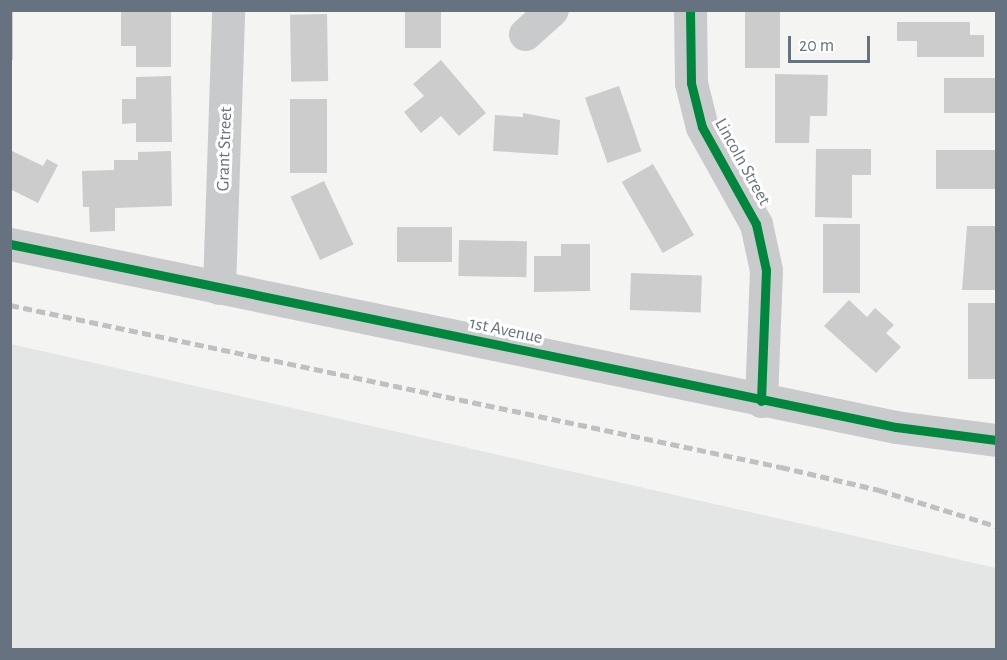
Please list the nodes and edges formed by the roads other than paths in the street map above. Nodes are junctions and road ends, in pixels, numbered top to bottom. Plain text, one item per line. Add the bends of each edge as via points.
1 (228, 10) edge
2 (552, 10) edge
3 (690, 10) edge
4 (525, 34) dead end
5 (10, 244) edge
6 (219, 288) junction
7 (761, 401) junction
8 (996, 440) edge

1 - 6 street, Grant Street
2 - 4 street
3 - 7 street, Lincoln Street via 691,83 702,127 756,224 766,270
5 - 6 street, 1st Avenue
6 - 7 street, 1st Avenue
7 - 8 street, 1st Avenue via 896,428

